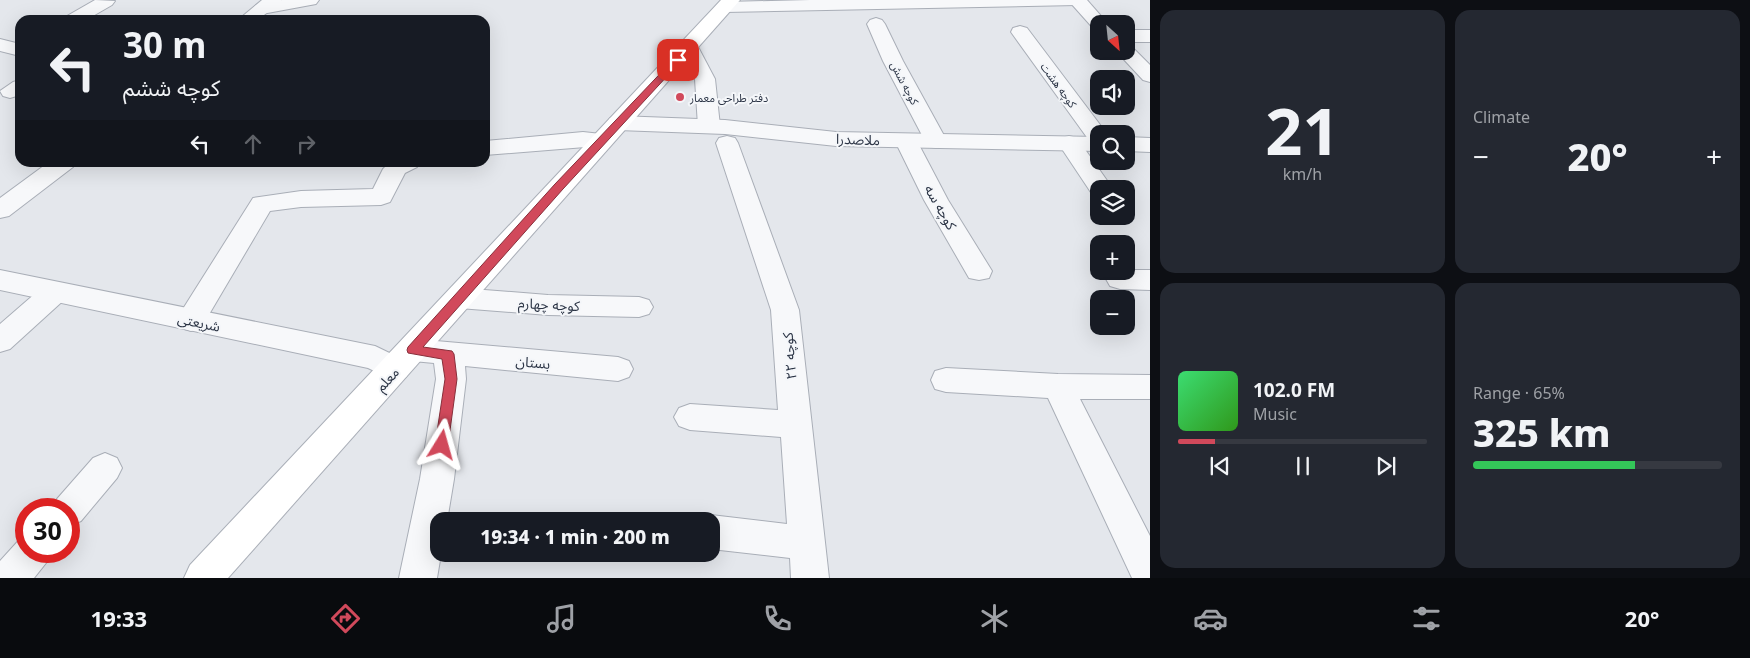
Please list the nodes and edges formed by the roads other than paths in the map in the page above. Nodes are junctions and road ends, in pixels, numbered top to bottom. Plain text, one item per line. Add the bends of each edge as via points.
1 (103, 0) edge
2 (310, 0) edge
3 (1077, 0) edge
4 (1083, 0) edge
5 (267, 4) edge
6 (728, 4) edge
7 (80, 15) edge
8 (253, 15) edge
9 (1091, 15) edge
10 (876, 24) dead end
11 (1020, 32) dead end
12 (1135, 36) edge
13 (1150, 36) edge
14 (0, 45) edge
15 (689, 47) junction
16 (15, 49) edge
17 (1135, 60) edge
18 (1150, 76) edge
19 (1090, 126) edge
20 (610, 132) junction
21 (718, 135) junction
22 (906, 141) junction
23 (936, 141) junction
24 (1069, 143) junction
25 (1090, 144) edge
26 (1135, 144) edge
27 (1150, 145) edge
28 (490, 148) edge
29 (58, 167) edge
30 (399, 167) edge
31 (1095, 180) edge
32 (0, 210) edge
33 (979, 271) dead end
34 (0, 280) edge
35 (1135, 280) edge
36 (1150, 280) edge
37 (55, 292) junction
38 (459, 298) junction
39 (639, 308) dead end
40 (191, 320) junction
41 (0, 341) edge
42 (448, 354) junction
43 (404, 360) junction
44 (618, 369) dead end
45 (946, 380) dead end
46 (1058, 386) junction
47 (1150, 387) edge
48 (690, 418) dead end
49 (796, 425) junction
50 (105, 468) dead end
51 (79, 498) edge
52 (720, 533) edge
53 (807, 543) junction
54 (23, 563) edge
55 (1149, 571) edge
56 (10, 578) edge
57 (203, 578) edge
58 (418, 578) edge
59 (810, 578) edge

1 - 7 street
2 - 5 street
3 - 4 street
3 - 6 street
3 - 9 street
5 - 8 street
6 - 15 main road, معلم
10 - 23 street, کوچه شش
11 - 19 street, کوچه هشت
12 - 13 street
14 - 16 street
15 - 20 main road, معلم
15 - 21 street, کوچه ۲۲ via 704,79
17 - 18 street
20 - 21 street, ملاصدرا
20 - 28 street, ملاصدرا via 583,139
20 - 38 main road, معلم
21 - 22 street, ملاصدرا via 778,144 836,139
21 - 49 street, کوچه ۲۲ via 785,310
22 - 23 street, ملاصدرا
22 - 33 street, کوچه سه via 936,200
23 - 24 street, ملاصدرا
24 - 25 street, ملاصدرا
24 - 31 street
26 - 27 street
29 - 32 street
30 - 40 street via 395,169 381,197 301,199 262,204
34 - 37 street, شریعتی
35 - 36 street
37 - 40 street, شریعتی
37 - 41 street
38 - 39 street, کوچه چهارم
38 - 43 main road, معلم
40 - 43 street, شریعتی via 375,358
42 - 43 street, بستان
42 - 44 street, بستان
42 - 58 street via 451,379 437,479
43 - 57 main road, معلم
45 - 46 street
46 - 47 street
46 - 55 street
48 - 49 street
49 - 53 street, کوچه ۲۲
50 - 51 street
52 - 53 street
53 - 59 street, کوچه ۲۲
54 - 56 street

